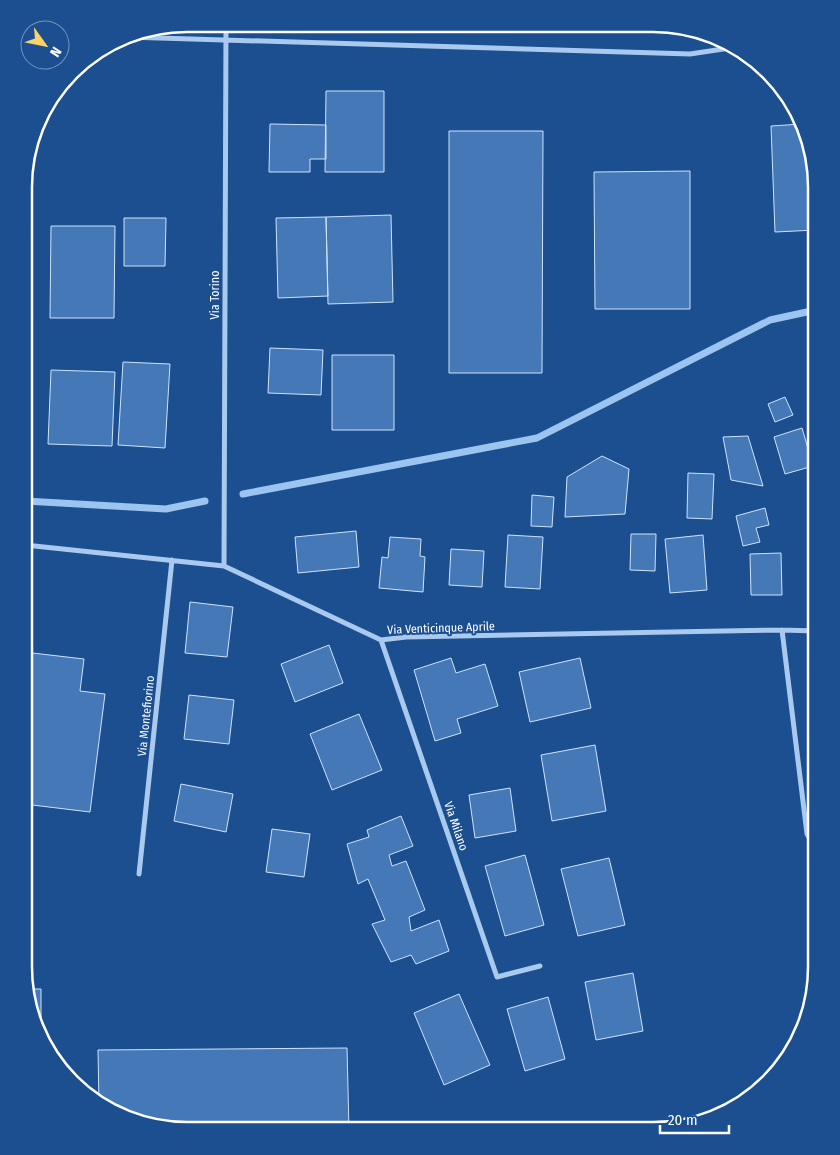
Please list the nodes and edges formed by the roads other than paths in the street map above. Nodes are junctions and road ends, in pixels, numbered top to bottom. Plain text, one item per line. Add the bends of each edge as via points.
1 (226, 33) edge
2 (148, 38) edge
3 (226, 41) junction
4 (722, 49) edge
5 (32, 546) edge
6 (172, 560) junction
7 (224, 566) junction
8 (782, 630) junction
9 (807, 631) edge
10 (381, 640) junction
11 (807, 834) edge
12 (139, 874) dead end
13 (540, 966) dead end

1 - 3 street, Via Torino
2 - 3 street
3 - 4 street via 690,54
3 - 7 street, Via Torino
5 - 6 street, Via Venticinque Aprile
6 - 7 street, Via Venticinque Aprile
6 - 12 street, Via Montefiorino
7 - 10 street, Via Venticinque Aprile
8 - 9 street, Via Venticinque Aprile
8 - 10 street, Via Venticinque Aprile
8 - 11 street
10 - 13 street, Via Milano via 497,977

